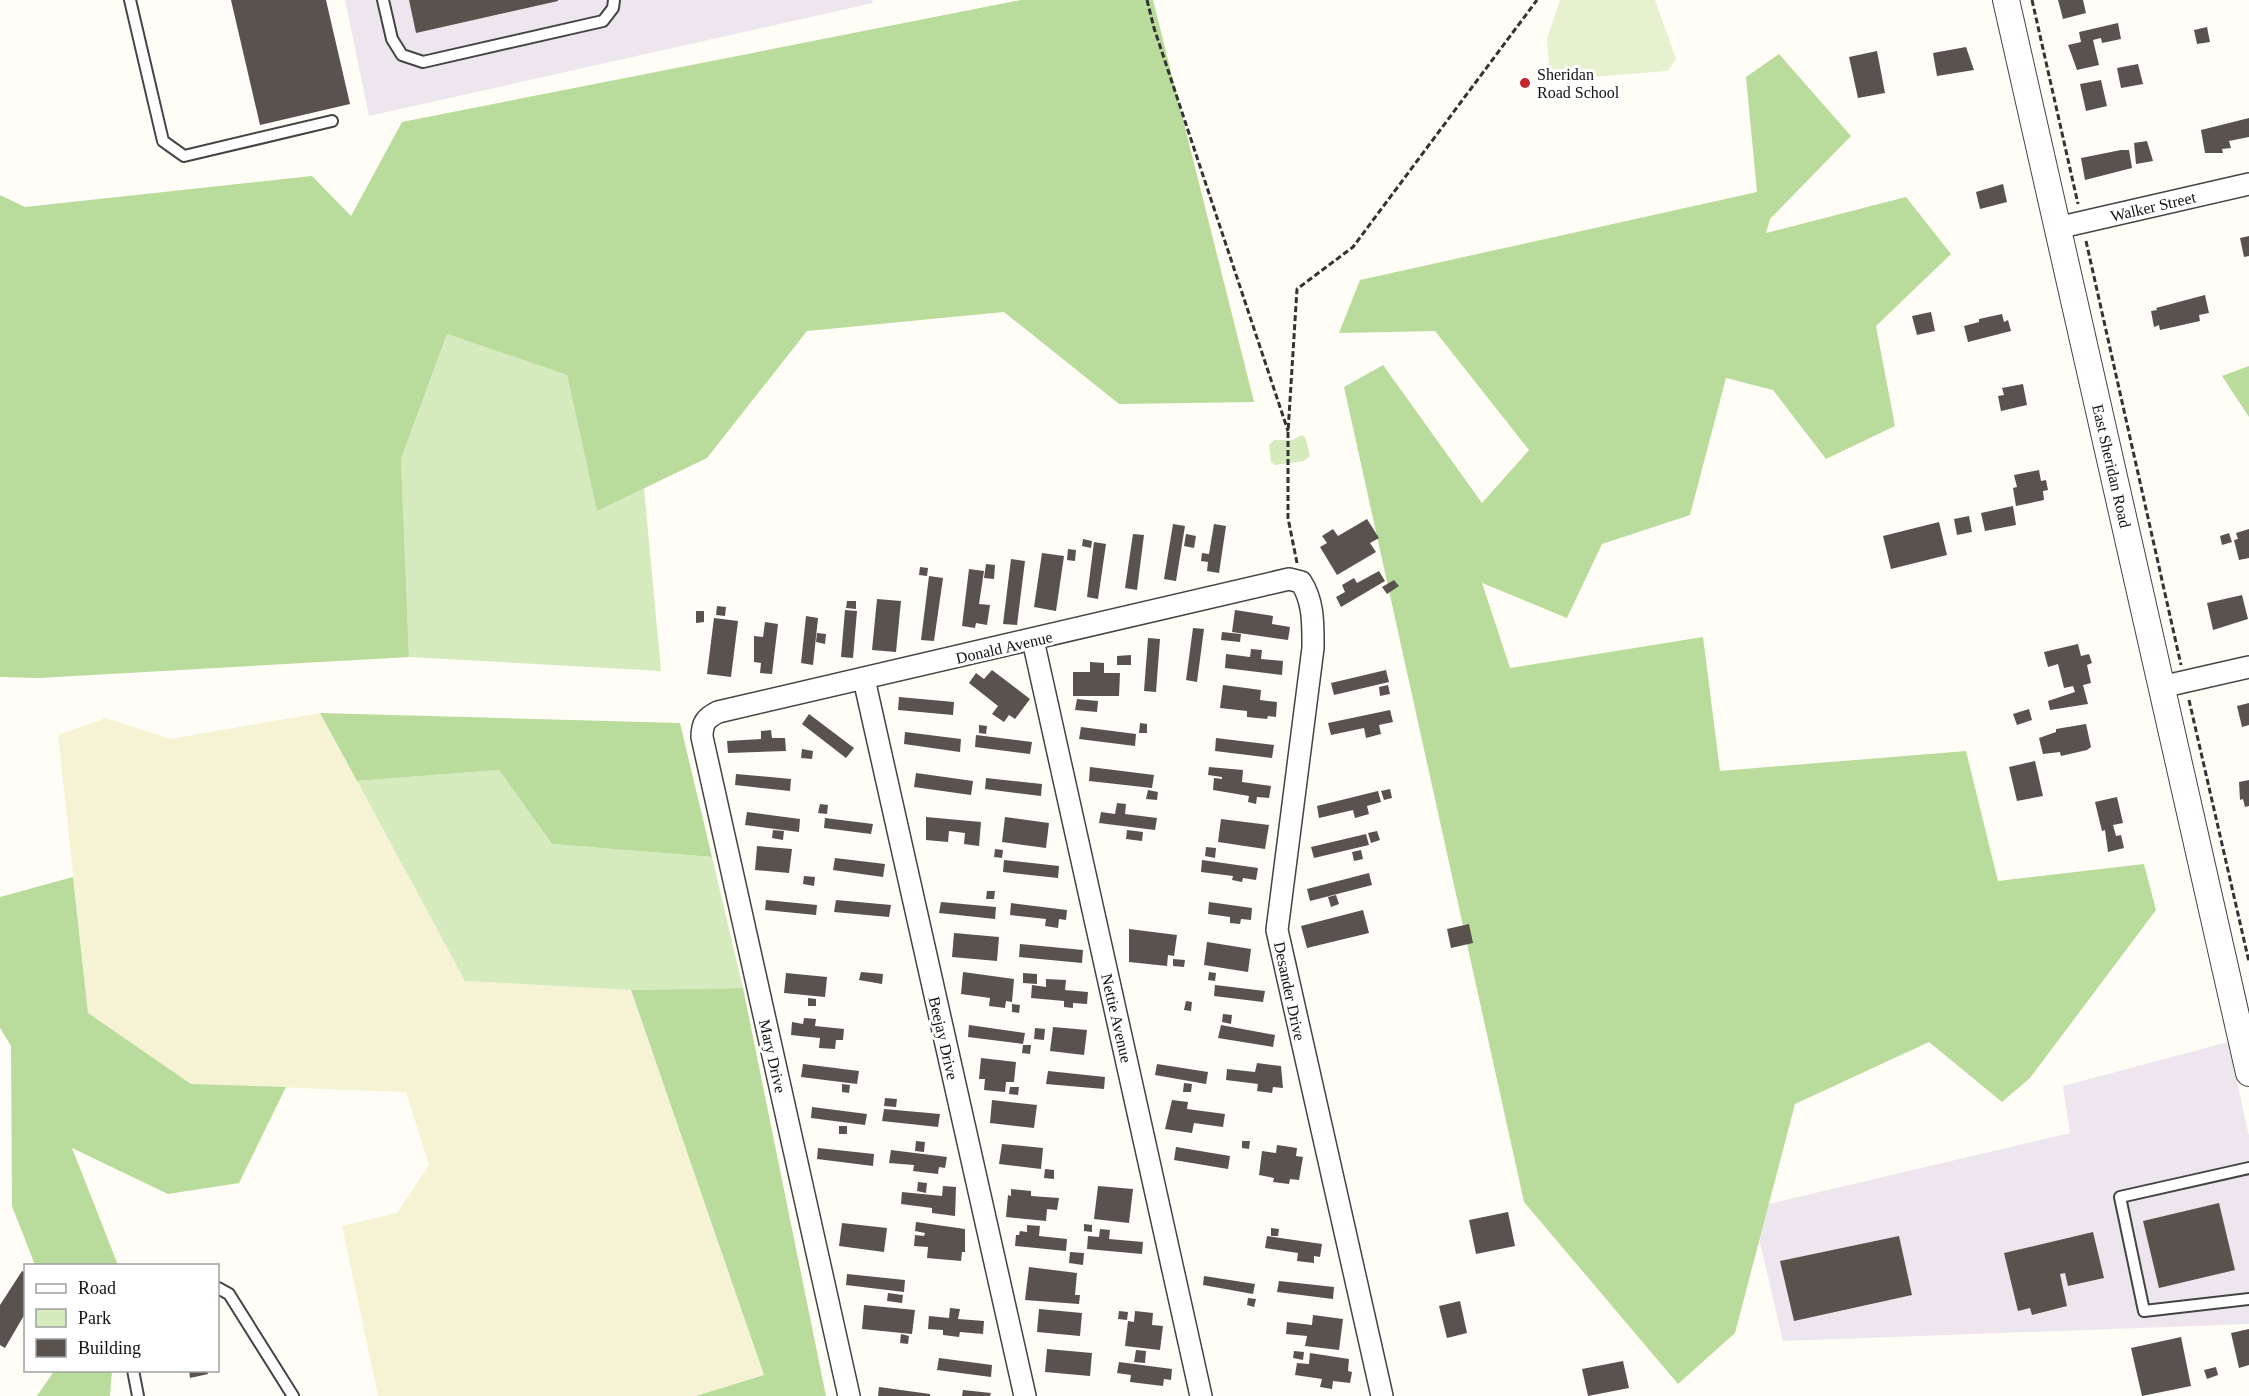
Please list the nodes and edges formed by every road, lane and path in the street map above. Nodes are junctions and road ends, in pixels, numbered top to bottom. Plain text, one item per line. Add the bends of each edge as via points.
1 (130, 0) edge
2 (383, 0) edge
3 (614, 0) edge
4 (1147, 0) edge
5 (1537, 0) edge
6 (2006, 0) edge
7 (2032, 0) edge
8 (332, 121) dead end
9 (2249, 184) edge
10 (2079, 209) dead end
11 (2057, 228) junction
12 (2085, 237) dead end
13 (1288, 432) junction
14 (1301, 582) junction
15 (1033, 640) junction
16 (2249, 667) edge
17 (864, 679) junction
18 (2173, 684) junction
19 (707, 718) joint
20 (2249, 962) edge
21 (2249, 1073) edge
22 (2249, 1168) edge
23 (219, 1289) edge
24 (2249, 1299) edge
25 (133, 1372) edge
26 (138, 1396) edge
27 (293, 1396) edge
28 (849, 1396) edge
29 (1025, 1396) edge
30 (1202, 1396) edge
31 (1382, 1396) edge

1 - 8 lane via 163,141 184,156
2 - 3 lane via 392,39 402,55 423,62 603,21
4 - 13 path
5 - 13 path via 1353,247 1297,289
6 - 11 street, East Sheridan Road
7 - 10 path
9 - 11 street, Walker Street
11 - 18 street, East Sheridan Road
12 - 18 path
13 - 14 path via 1288,518
14 - 15 street, Donald Avenue via 1289,579
14 - 31 street, Desander Drive via 1309,594 1313,648 1277,930
15 - 17 street, Donald Avenue
15 - 30 street, Nettie Avenue
16 - 18 street
17 - 19 street, Donald Avenue via 718,712
17 - 29 street, Beejay Drive
18 - 20 path
18 - 21 street, East Sheridan Road via 2217,932
19 - 28 street, Mary Drive via 702,737
22 - 24 lane via 2120,1197 2144,1311
23 - 27 lane via 229,1294
25 - 26 lane

